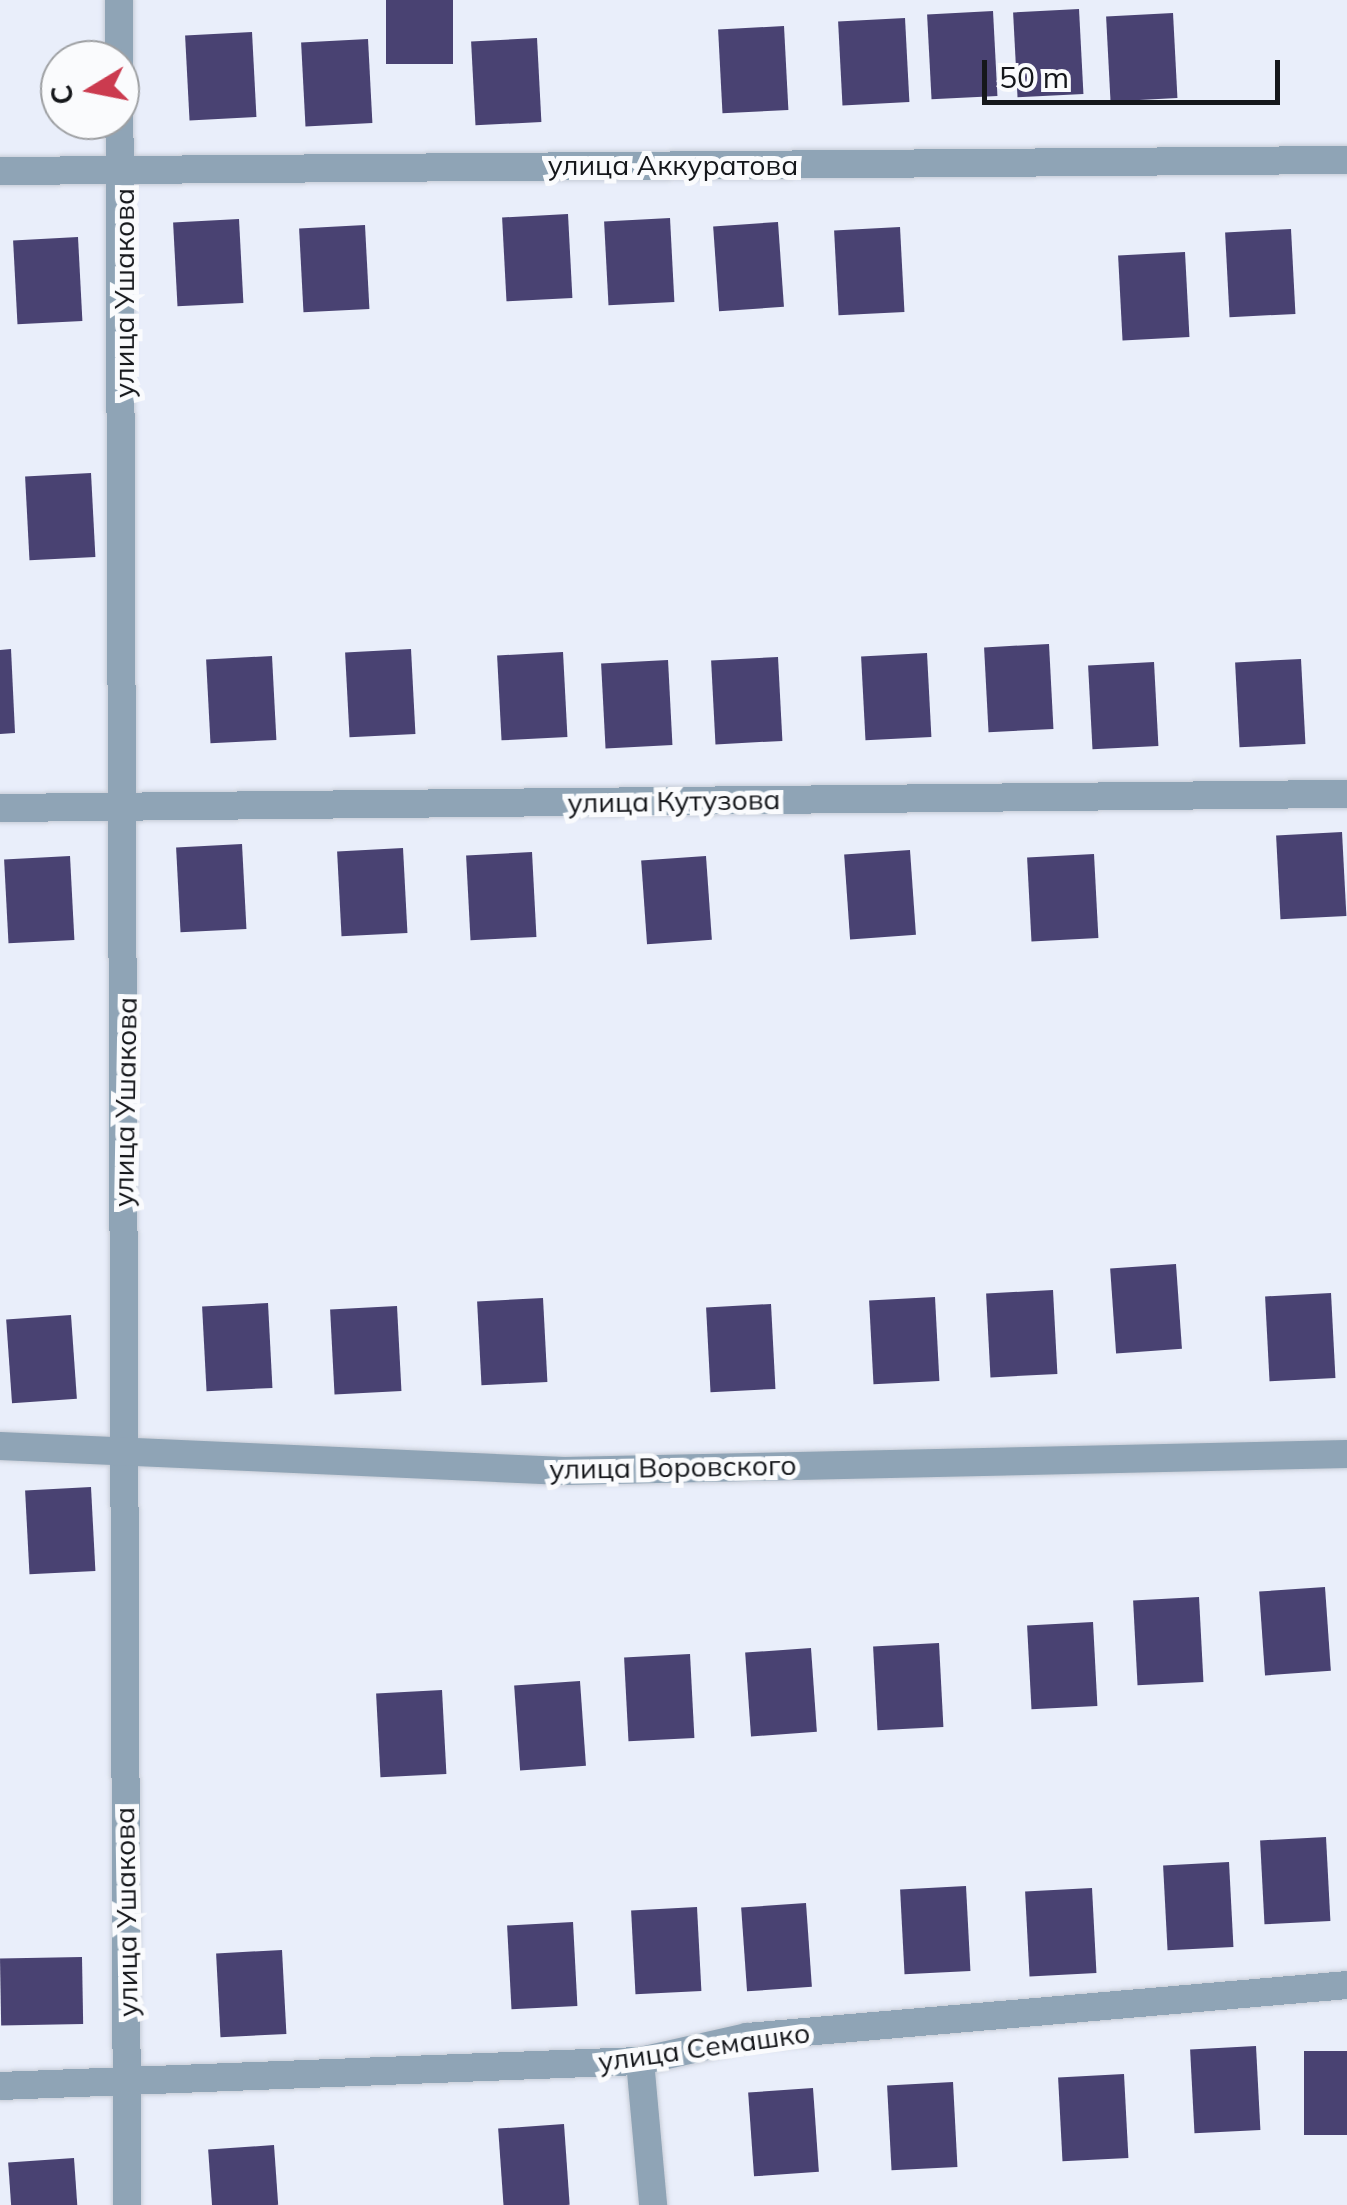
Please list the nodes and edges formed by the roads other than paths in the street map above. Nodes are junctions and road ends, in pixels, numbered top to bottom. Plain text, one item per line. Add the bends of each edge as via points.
1 (119, 0) edge
2 (1347, 160) edge
3 (122, 170) junction
4 (0, 171) edge
5 (1347, 794) edge
6 (128, 807) junction
7 (0, 808) edge
8 (121, 1445) junction
9 (0, 1446) edge
10 (1347, 1454) edge
11 (1347, 1985) edge
12 (640, 2062) junction
13 (128, 2085) junction
14 (0, 2086) edge
15 (127, 2205) edge
16 (653, 2205) edge

1 - 3 street, улица Ушакова
2 - 3 street, улица Аккуратова
3 - 4 street, улица Аккуратова
3 - 6 street, улица Ушакова
5 - 6 street, улица Кутузова
6 - 7 street, улица Кутузова
6 - 8 street, улица Ушакова
8 - 9 street, улица Воровского
8 - 10 street, улица Воровского via 564,1471
8 - 13 street, улица Ушакова
11 - 12 street, улица Семашко via 746,2037
12 - 13 street, улица Семашко
12 - 16 street
13 - 14 street, улица Семашко
13 - 15 street, улица Ушакова

